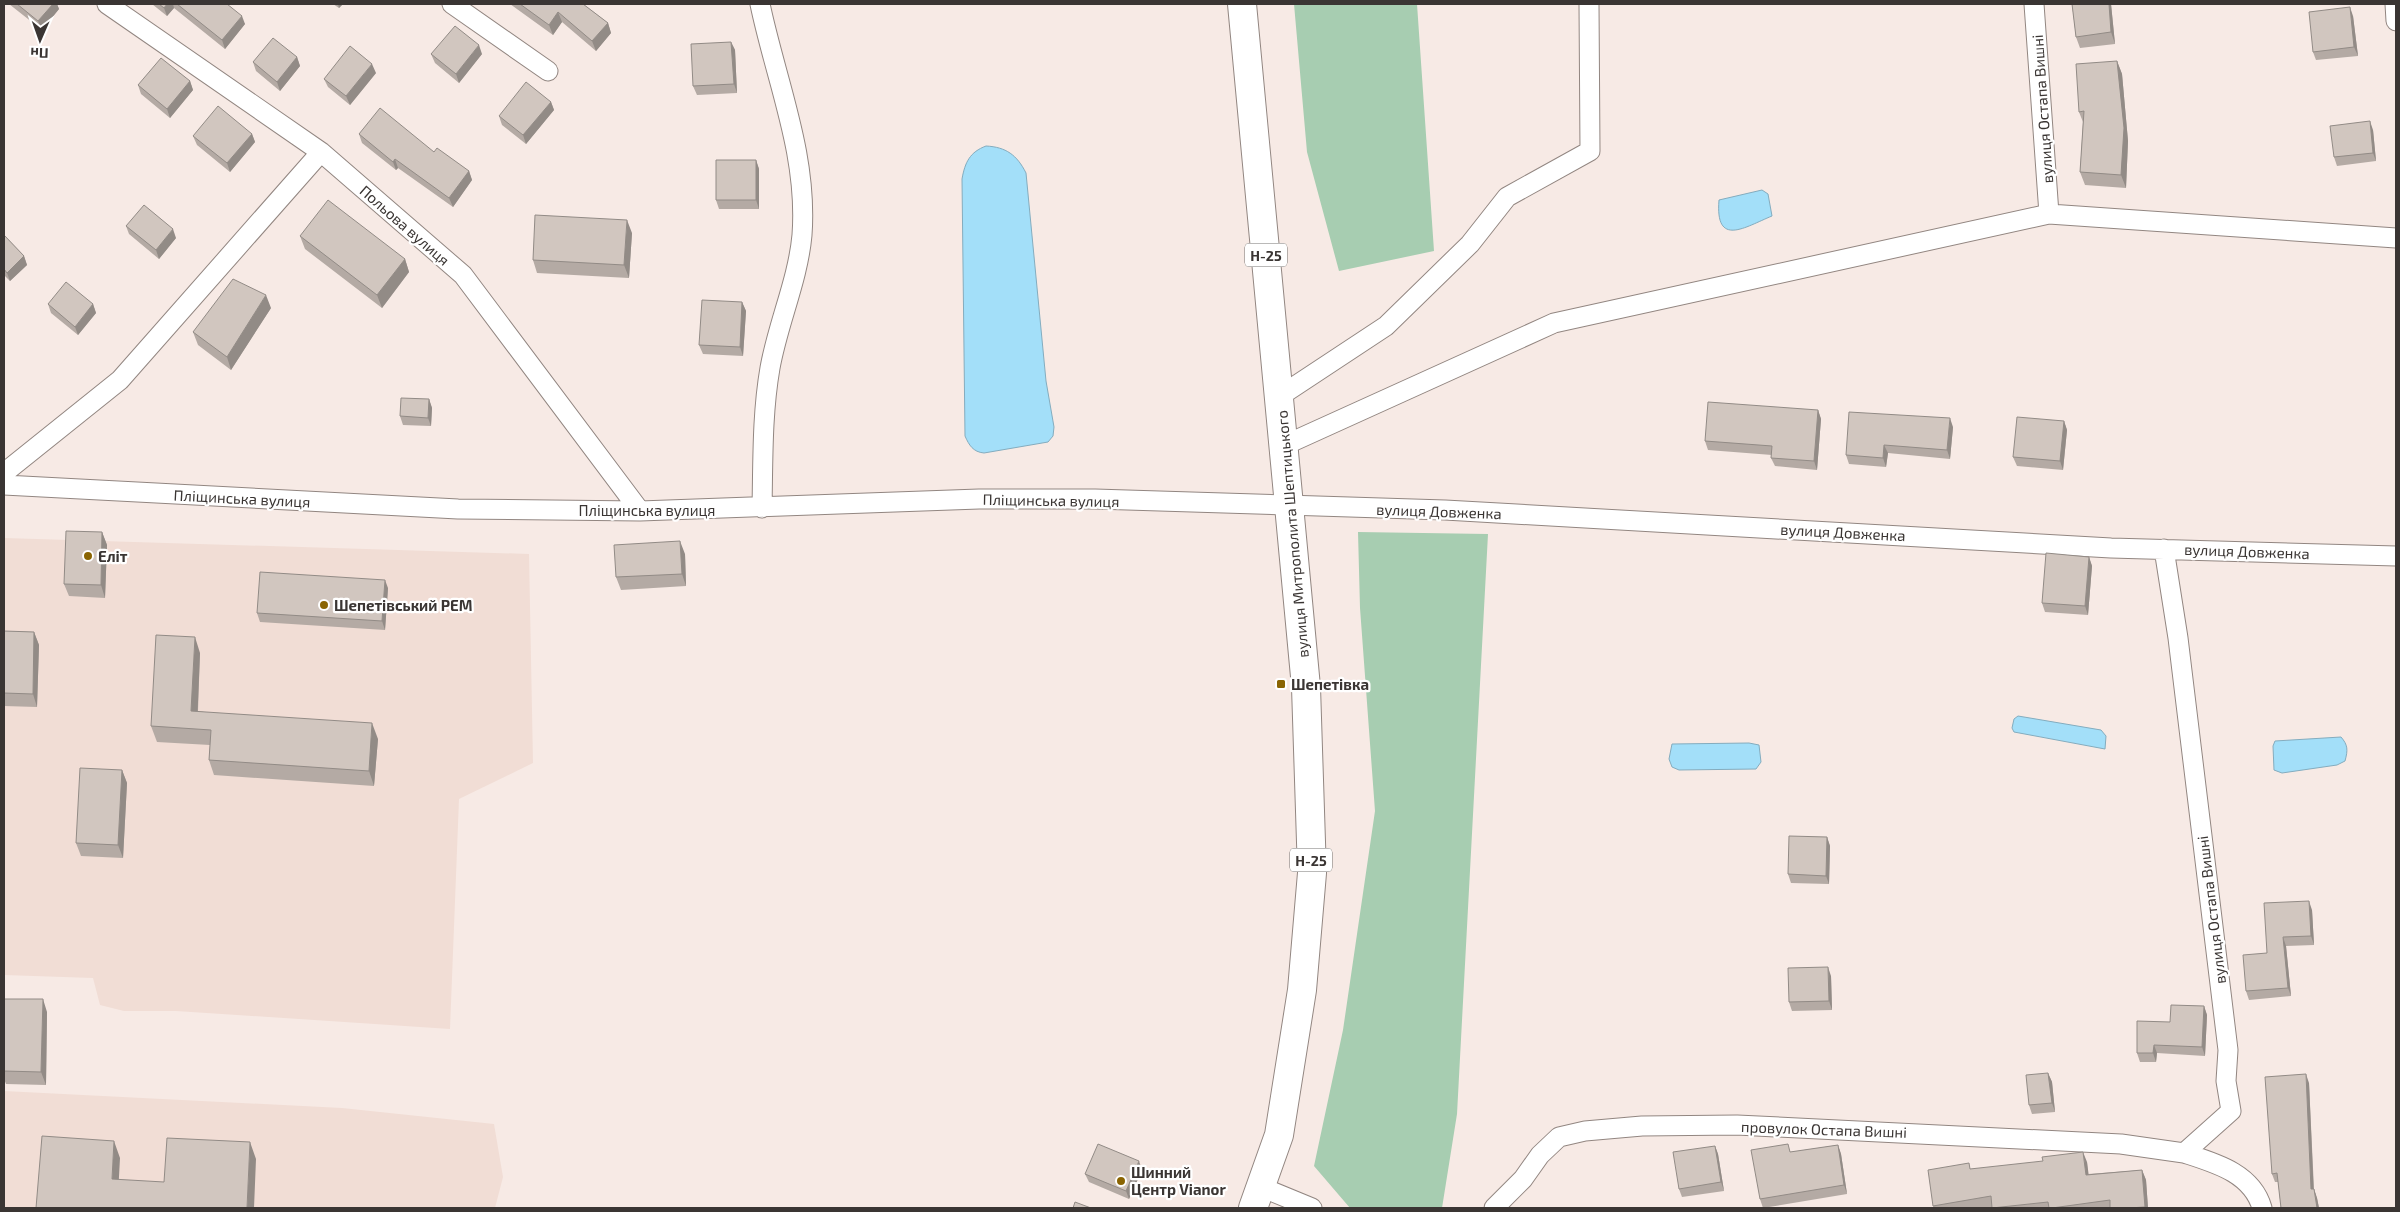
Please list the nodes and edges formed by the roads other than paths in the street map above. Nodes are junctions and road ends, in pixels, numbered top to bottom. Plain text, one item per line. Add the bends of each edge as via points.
1 (107, 4) edge
2 (452, 4) edge
3 (1242, 4) edge
4 (1589, 4) edge
5 (2034, 4) edge
6 (2394, 4) edge
7 (759, 5) edge
8 (2396, 21) edge
9 (548, 71) dead end
10 (321, 152) junction
11 (2049, 214) junction
12 (2396, 238) edge
13 (1280, 396) junction
14 (1285, 446) junction
15 (4, 473) edge
16 (4, 485) edge
17 (1290, 506) junction
18 (762, 508) junction
19 (640, 511) junction
20 (2164, 549) junction
21 (2396, 556) edge
22 (2184, 1153) junction
23 (1257, 1197) edge
24 (1312, 1208) edge
25 (1494, 1208) edge
26 (2262, 1208) edge

1 - 10 street, Польова вулиця
2 - 9 street
3 - 13 main road, вулиця Митрополита Шептицького / Н-25
4 - 13 street via 1590,151 1507,197 1470,244 1386,326
5 - 11 street, вулиця Остапа Вишні
6 - 8 street
7 - 18 street via 790,115 802,207 797,263 770,368 763,439
10 - 15 street via 120,380
10 - 19 street, Польова вулиця via 463,275
11 - 12 street
11 - 14 street via 1554,323
13 - 14 main road, вулиця Митрополита Шептицького / Н-25
14 - 17 main road, вулиця Митрополита Шептицького / Н-25
16 - 19 street, Пліщинська вулиця via 458,509
17 - 18 street, Пліщинська вулиця via 1095,499 979,499
17 - 20 street, вулиця Довженка via 1445,510
17 - 23 main road, вулиця Митрополита Шептицького / Н-25 via 1306,687 1312,872 1302,990 1279,1135
18 - 19 street, Пліщинська вулиця
20 - 21 street, вулиця Довженка
20 - 22 street, вулиця Остапа Вишні via 2178,638 2226,1040 2226,1081 2231,1111
22 - 25 street, провулок Остапа Вишні via 2111,1143 1737,1125 1585,1130 1559,1137
22 - 26 street via 2214,1162 2240,1175
23 - 24 street

